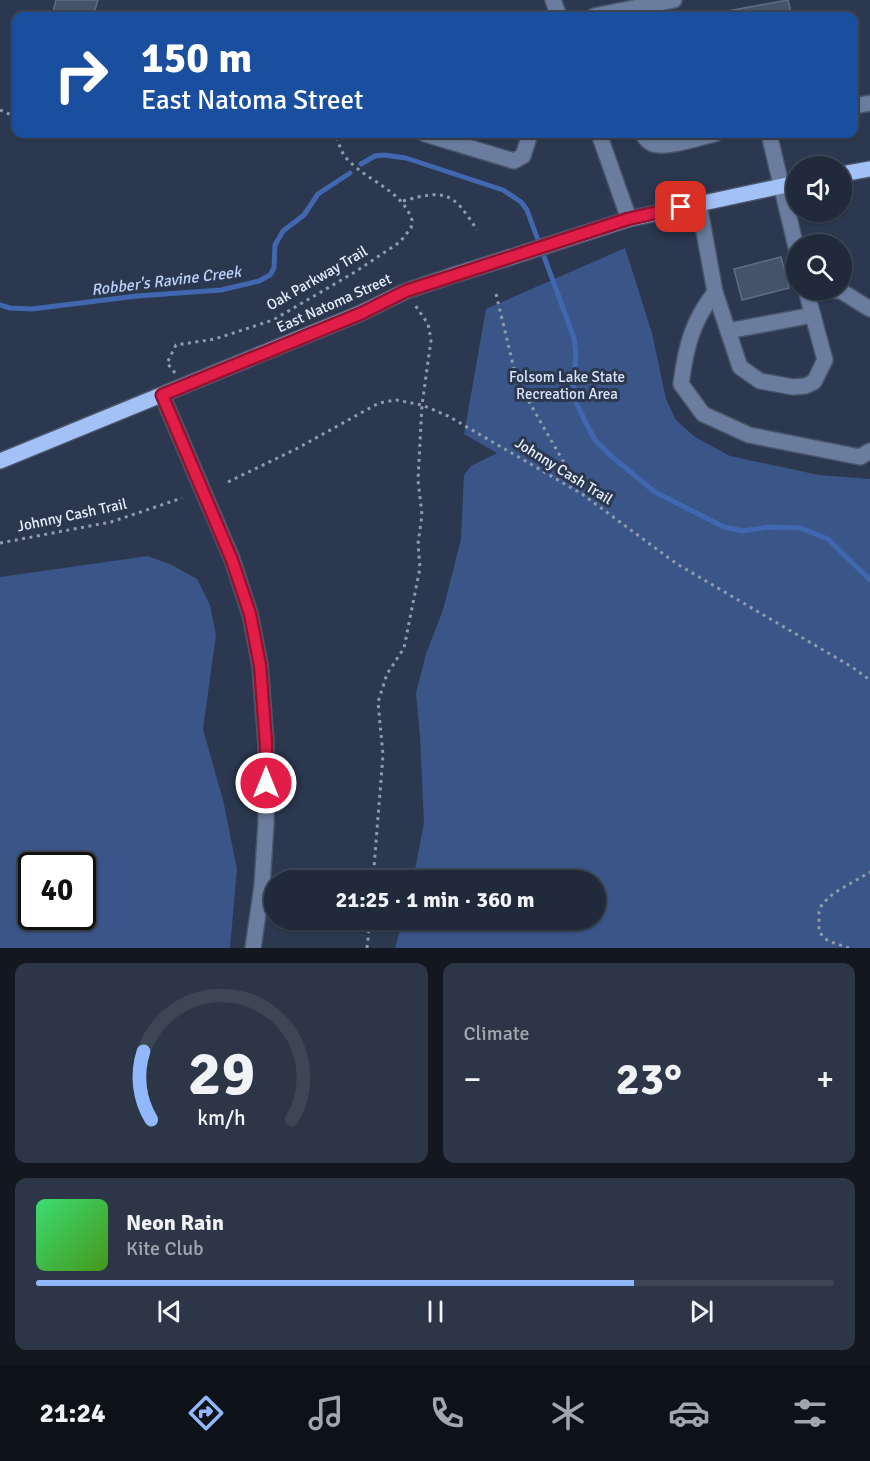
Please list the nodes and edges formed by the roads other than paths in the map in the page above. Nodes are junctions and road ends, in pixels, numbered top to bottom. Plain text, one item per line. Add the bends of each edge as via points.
1 (674, 0) edge
2 (625, 12) edge
3 (438, 138) edge
4 (529, 138) edge
5 (600, 138) edge
6 (645, 138) edge
7 (696, 138) edge
8 (771, 138) edge
9 (870, 169) edge
10 (852, 172) edge
11 (786, 176) edge
12 (786, 185) edge
13 (699, 204) junction
14 (628, 219) junction
15 (715, 292) junction
16 (852, 298) edge
17 (809, 300) edge
18 (870, 309) edge
19 (813, 315) junction
20 (728, 331) junction
21 (162, 395) junction
22 (870, 452) edge
23 (0, 461) edge
24 (253, 948) edge

1 - 2 street
3 - 4 street via 514,161 523,156
5 - 14 street
6 - 7 street via 662,145
8 - 11 street
9 - 10 main road
12 - 13 main road, East Natoma Street
13 - 14 main road, East Natoma Street
13 - 15 street
14 - 21 main road, East Natoma Street, bridge via 406,291
15 - 20 street
15 - 22 street via 699,313 685,355 681,384 702,414 749,435 860,458
16 - 18 street
17 - 19 street
19 - 20 street
19 - 20 street via 825,360 814,382 805,386 760,381 751,376 740,367
21 - 23 main road, East Natoma Street
21 - 24 street via 232,560 250,614 260,665 266,823

